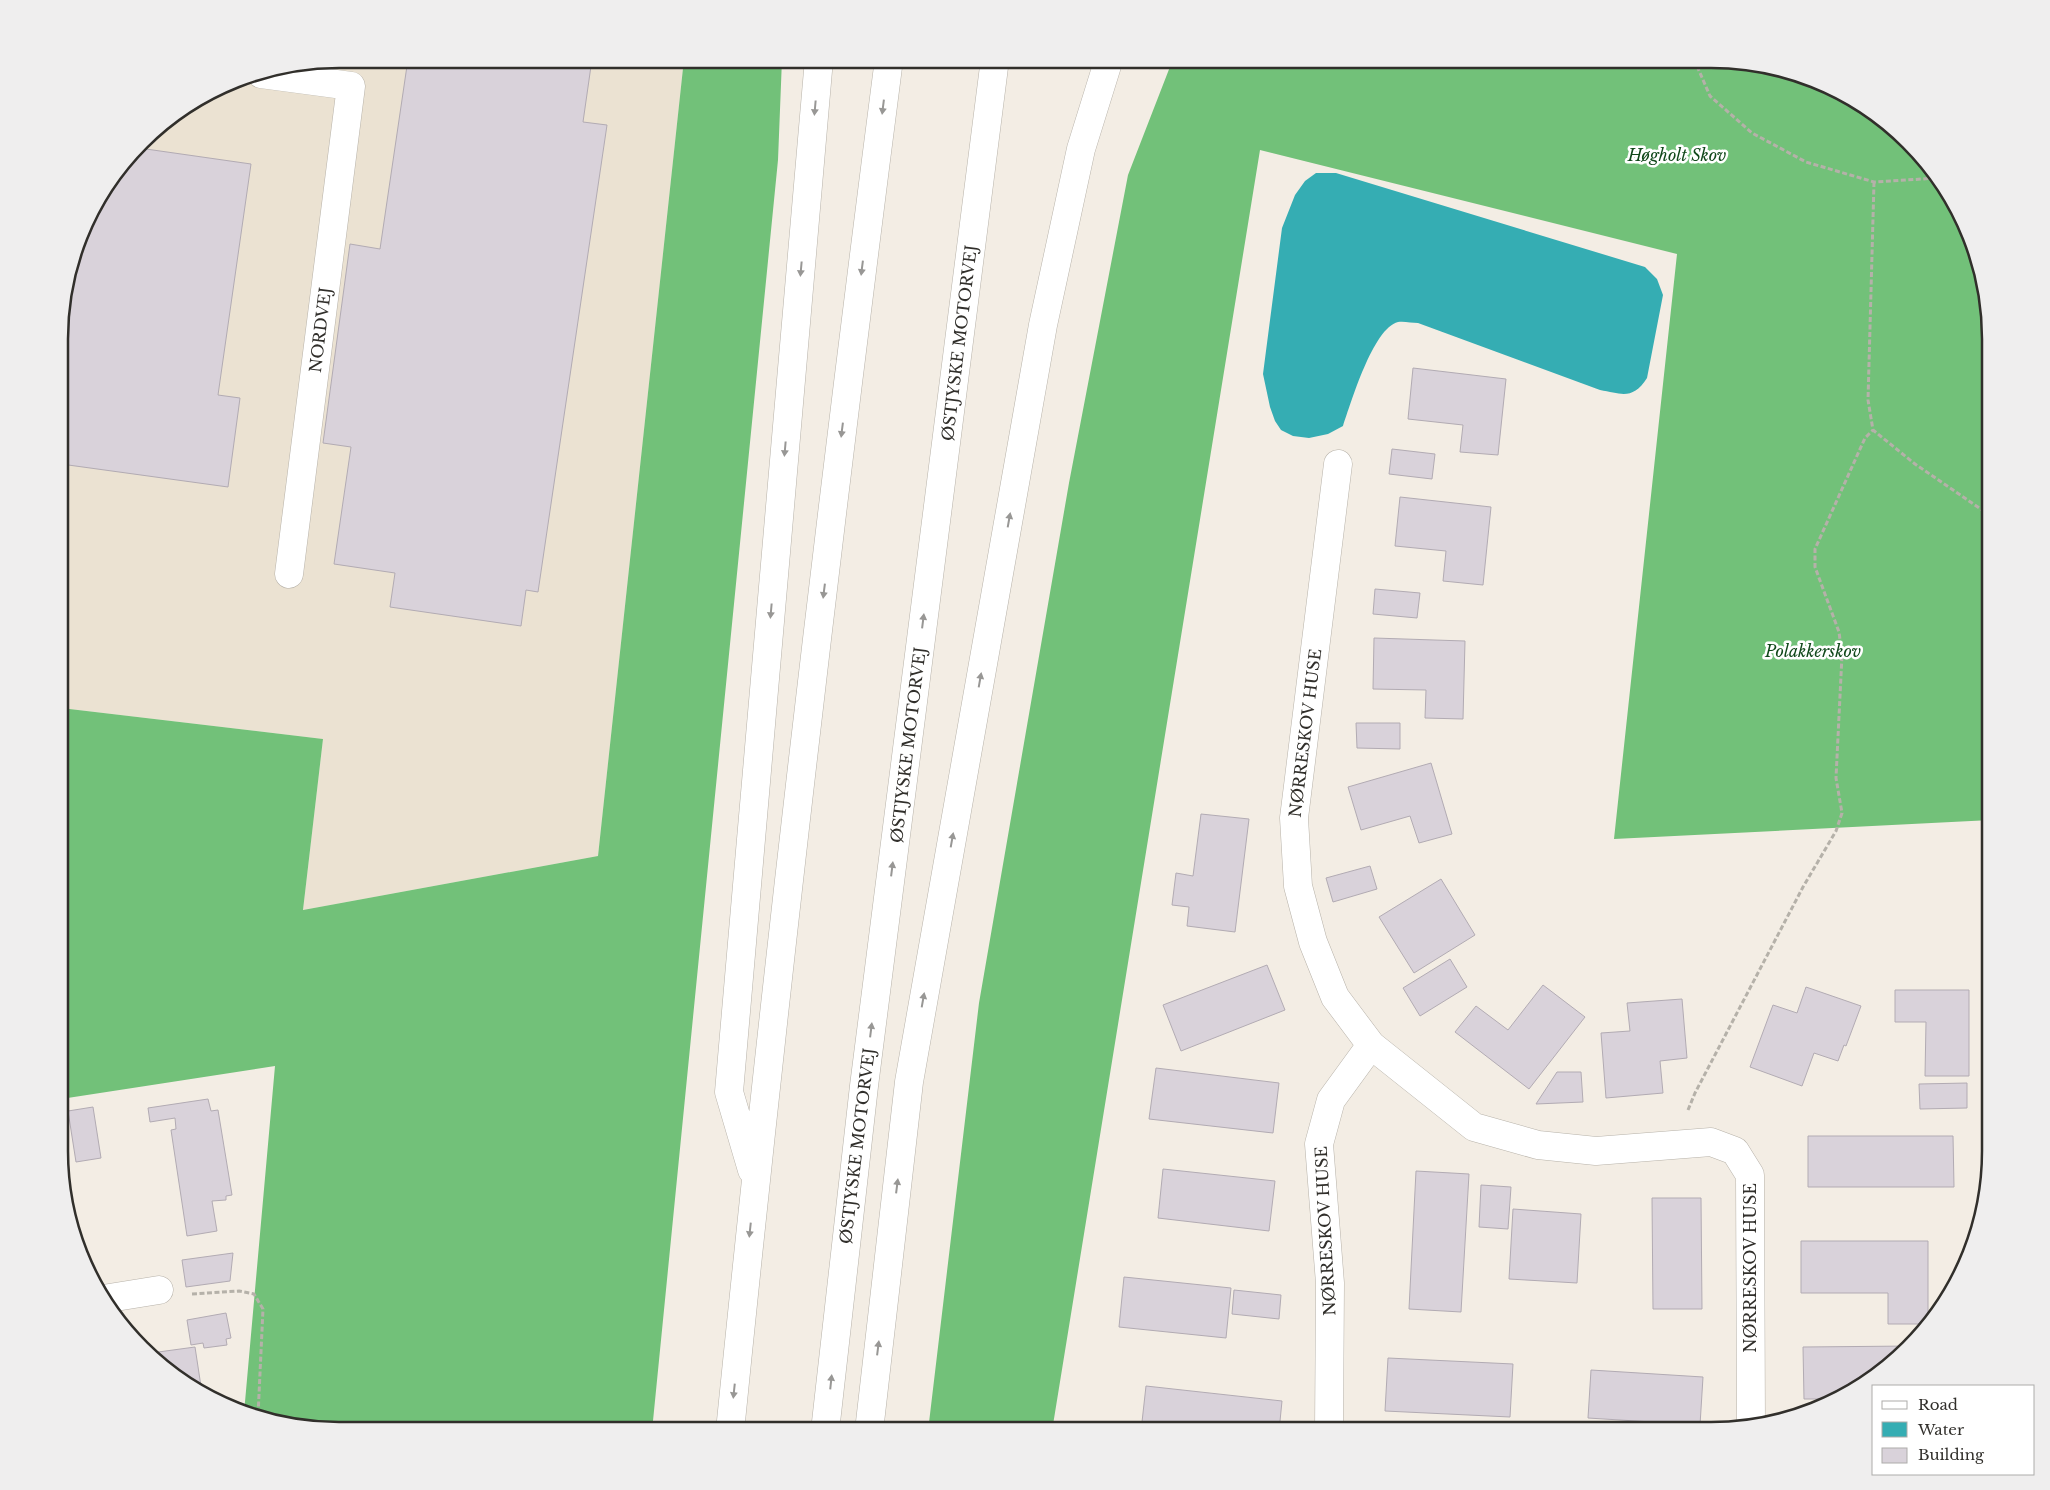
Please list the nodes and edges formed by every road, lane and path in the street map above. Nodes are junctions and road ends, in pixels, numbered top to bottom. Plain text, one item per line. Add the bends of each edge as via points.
1 (818, 68) edge
2 (888, 68) edge
3 (995, 68) edge
4 (1106, 68) edge
5 (1698, 68) edge
6 (274, 76) edge
7 (1930, 179) edge
8 (1874, 182) junction
9 (1872, 430) junction
10 (1338, 464) dead end
11 (1982, 510) edge
12 (289, 574) dead end
13 (1371, 1045) junction
14 (1682, 1144) junction
15 (755, 1181) junction
16 (159, 1290) joint
17 (110, 1298) edge
18 (258, 1410) edge
19 (1752, 1419) edge
20 (731, 1422) edge
21 (826, 1422) edge
22 (870, 1422) edge
23 (1328, 1422) edge

1 -> 15 main road via 729,1092
2 -> 15 main road
21 -> 3 main road, ØSTJYSKE MOTORVEJ via 864,1086
22 -> 4 main road via 909,1082 1043,325 1081,149
5 - 8 path via 1710,96 1752,133 1806,162
6 - 12 main road, NORDVEJ via 351,86
7 - 8 path
8 - 9 path via 1868,400
9 - 11 path
9 - 14 path via 1865,438 1815,549 1815,567 1839,632 1842,655 1836,778 1842,813 1836,831 1803,887 1695,1093 1681,1130
10 - 13 main road, NØRRESKOV HUSE via 1294,818 1298,886 1313,942 1335,997
13 - 14 main road, NØRRESKOV HUSE via 1474,1127 1538,1145 1596,1151
13 - 23 main road, NØRRESKOV HUSE via 1332,1100 1319,1144 1330,1283
14 - 19 main road, NØRRESKOV HUSE via 1711,1142 1735,1151 1750,1175
15 -> 20 main road
16 - 17 main road
16 - 18 path via 186,1294 238,1291 254,1294 263,1309

